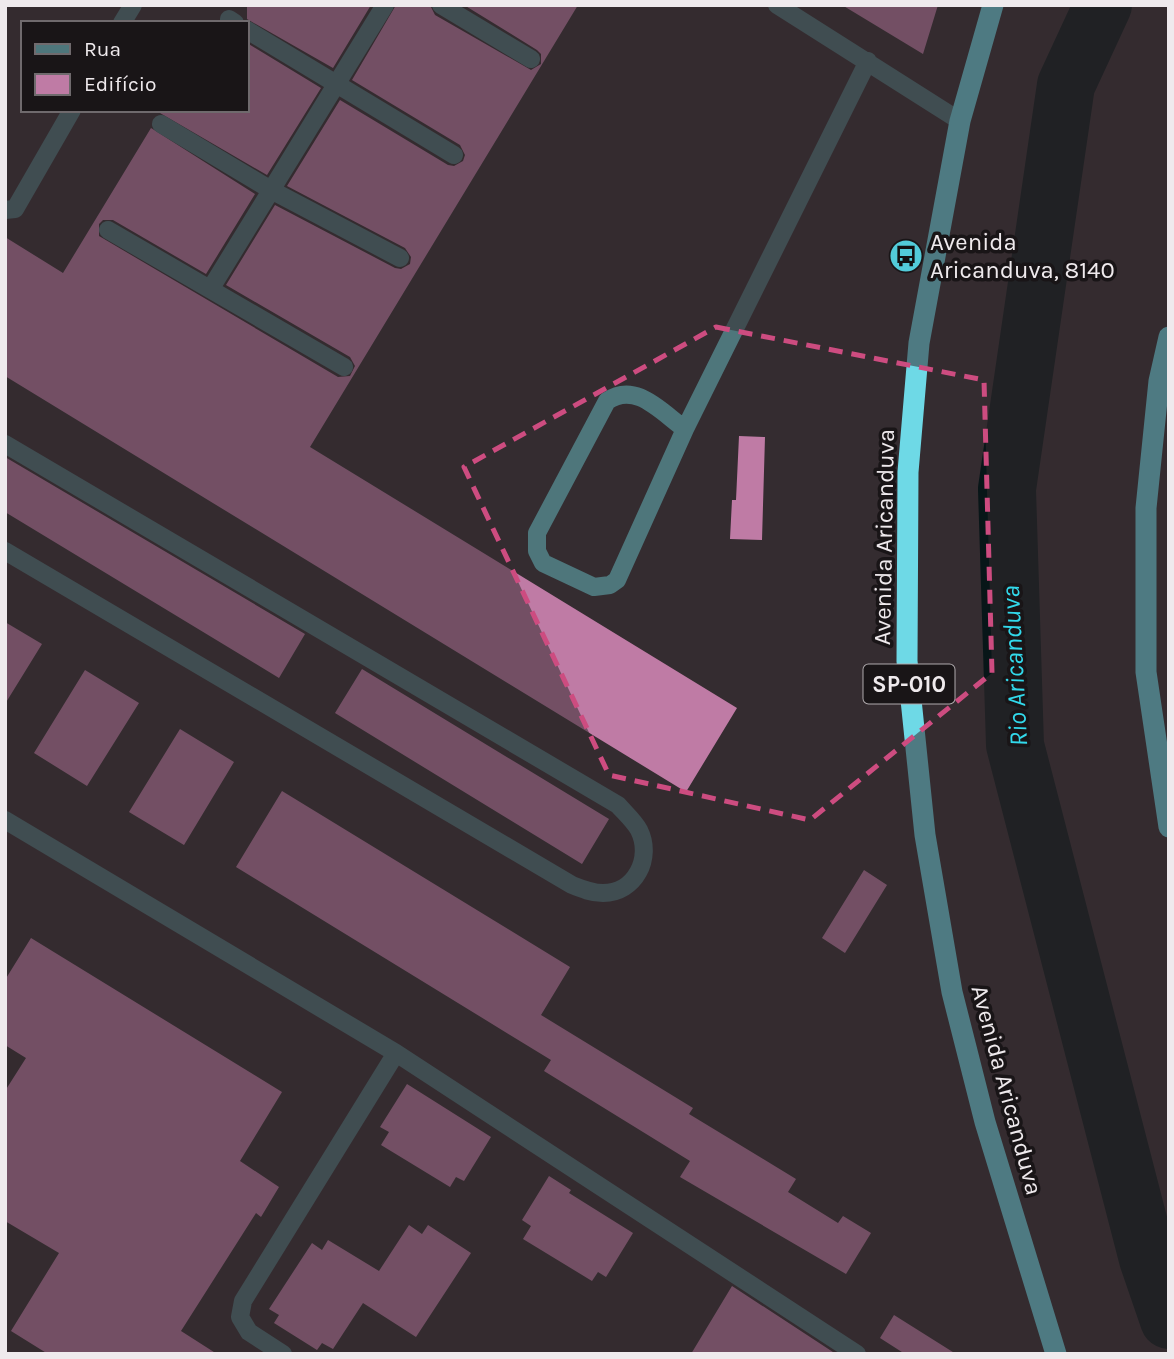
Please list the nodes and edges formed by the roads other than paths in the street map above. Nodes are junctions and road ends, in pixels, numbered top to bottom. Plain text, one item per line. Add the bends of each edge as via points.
1 (133, 5) edge
2 (384, 5) edge
3 (441, 5) edge
4 (778, 5) edge
5 (993, 5) edge
6 (123, 21) edge
7 (248, 31) edge
8 (531, 59) dead end
9 (868, 61) junction
10 (334, 84) junction
11 (71, 112) edge
12 (960, 121) junction
13 (161, 124) dead end
14 (454, 155) dead end
15 (271, 190) junction
16 (5, 210) edge
17 (108, 230) dead end
18 (400, 258) dead end
19 (211, 288) junction
20 (1169, 337) edge
21 (344, 367) dead end
22 (685, 429) junction
23 (5, 444) edge
24 (5, 551) edge
25 (5, 820) edge
26 (1169, 827) edge
27 (396, 1053) junction
28 (284, 1354) edge
29 (857, 1354) edge
30 (1056, 1354) edge

1 - 6 street
2 - 10 street
3 - 8 street
4 - 9 street
5 - 12 highway, Avenida Aricanduva / SP-010
7 - 10 street
9 - 12 street
9 - 22 street
10 - 14 street
10 - 15 street
11 - 16 street via 15,209
12 - 30 highway, Avenida Aricanduva / SP-010 via 919,343 908,472 907,662 925,835 952,992 985,1122
13 - 15 street
15 - 18 street
15 - 19 street
17 - 19 street
19 - 21 street
20 - 26 highway via 1159,381 1146,508 1146,672
22 - 22 street via 617,580 594,587 543,563 537,551 537,533 607,401 625,392 636,394
23 - 24 street via 618,805 640,831 643,864 634,880 620,890 589,892 572,885
25 - 27 street
27 - 28 street via 243,1301 240,1317 249,1332
27 - 29 street

